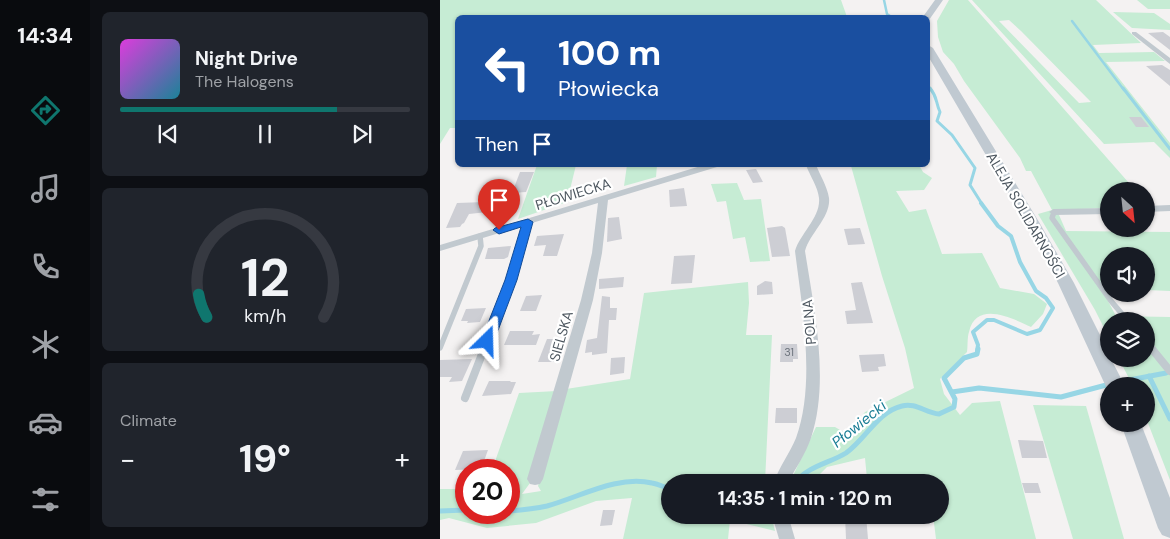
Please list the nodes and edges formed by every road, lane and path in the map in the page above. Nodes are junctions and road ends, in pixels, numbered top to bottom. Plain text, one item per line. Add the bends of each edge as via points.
1 (939, 0) edge
2 (928, 15) edge
3 (1134, 33) dead end
4 (930, 51) edge
5 (1170, 62) edge
6 (708, 167) edge
7 (813, 167) edge
8 (604, 199) junction
9 (1170, 208) edge
10 (1155, 209) edge
11 (1100, 211) edge
12 (1054, 212) joint
13 (528, 222) junction
14 (480, 236) junction
15 (440, 248) edge
16 (1120, 312) edge
17 (440, 348) edge
18 (1155, 353) edge
19 (1170, 371) edge
20 (1111, 377) edge
21 (464, 398) dead end
22 (1134, 432) edge
23 (785, 474) edge
24 (535, 479) dead end
25 (1170, 528) edge

1 - 2 main road
3 - 5 street
4 - 20 main road, ALEJA SOLIDARNOŚCI via 1066,283
6 - 8 street, PŁOWIECKA
7 - 23 street, POLNA via 825,201 802,241 800,251 812,358 811,409 803,439
8 - 13 street, PŁOWIECKA
8 - 24 street, SIELSKA via 587,300
9 - 10 street
11 - 12 street
12 - 16 lane via 1052,218
13 - 14 street, PŁOWIECKA
13 - 21 lane via 511,280
14 - 15 street, PŁOWIECKA
14 - 17 lane via 481,246
18 - 19 lane
22 - 25 main road

